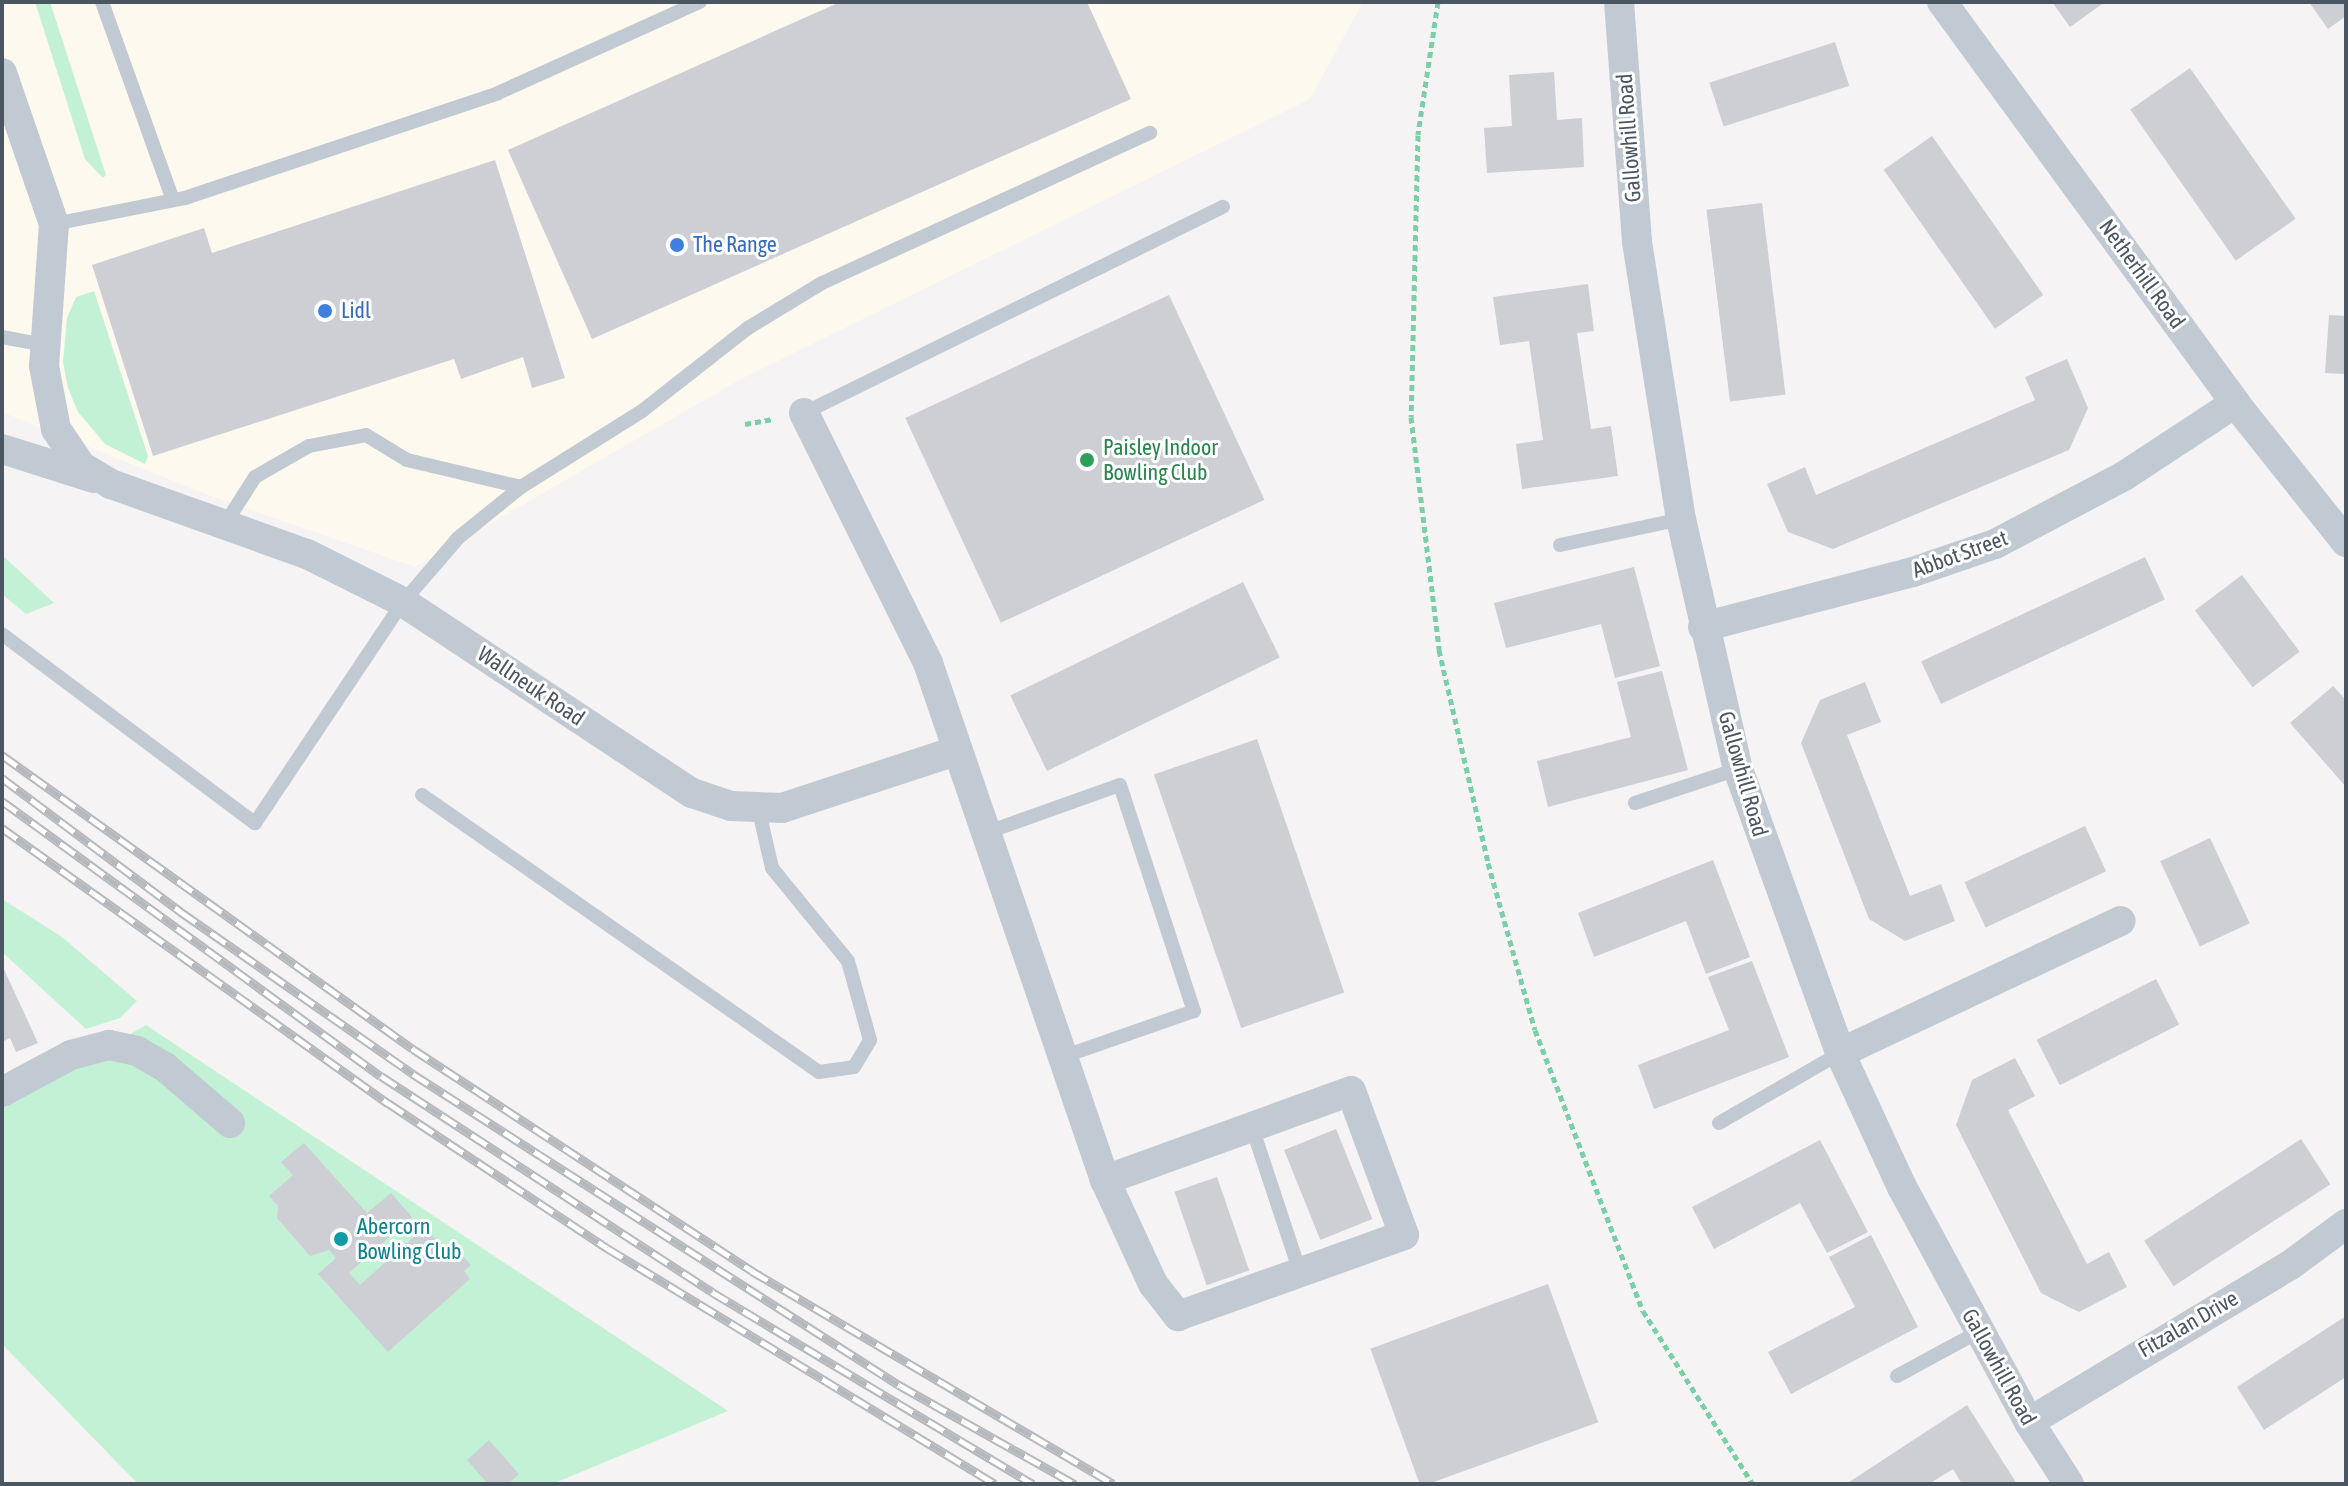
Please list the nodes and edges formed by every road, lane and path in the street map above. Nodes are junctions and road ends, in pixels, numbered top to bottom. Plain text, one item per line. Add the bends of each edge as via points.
1 (102, 2) edge
2 (700, 2) edge
3 (1438, 2) edge
4 (1942, 2) edge
5 (1624, 3) edge
6 (2, 73) edge
7 (1150, 133) dead end
8 (173, 200) junction
9 (1223, 207) dead end
10 (54, 224) junction
11 (2, 337) edge
12 (45, 345) junction
13 (2235, 403) junction
14 (804, 413) joint
15 (2, 449) edge
16 (111, 484) junction
17 (521, 487) junction
18 (1681, 519) junction
19 (225, 524) junction
20 (2340, 527) edge
21 (1560, 545) dead end
22 (403, 602) junction
23 (1703, 627) junction
24 (2, 634) edge
25 (955, 751) junction
26 (1738, 769) junction
27 (422, 795) dead end
28 (1635, 803) dead end
29 (758, 807) junction
30 (985, 833) junction
31 (2121, 921) dead end
32 (1840, 1053) junction
33 (1062, 1057) junction
34 (2, 1092) edge
35 (230, 1123) dead end
36 (1719, 1123) dead end
37 (1252, 1127) junction
38 (1105, 1180) junction
39 (2346, 1224) edge
40 (1300, 1272) junction
41 (1978, 1332) junction
42 (1897, 1376) dead end
43 (2029, 1422) junction
44 (1753, 1484) edge
45 (2069, 1484) edge

1 - 8 lane
2 - 8 lane via 498,93
3 - 44 path via 1418,135 1411,417 1439,650 1488,863 1535,1030 1643,1311
4 - 13 street, Netherhill Road
5 - 18 street, Gallowhill Road via 1637,242
6 - 10 street, Wallneuk Road
7 - 17 lane via 822,283 748,328 642,411
8 - 10 lane
9 - 14 lane
10 - 12 street, Wallneuk Road
11 - 12 lane
12 - 16 street, Wallneuk Road via 56,429 81,466
13 - 20 street, Netherhill Road
13 - 23 street, Abbot Street via 2124,476 1995,544 1913,572
14 - 25 street via 928,663
15 - 16 street, Wallneuk Road
16 - 19 street, Wallneuk Road
17 - 19 lane via 407,460 366,435 309,446 255,477
17 - 22 lane via 458,538
18 - 21 lane
18 - 23 street, Gallowhill Road
19 - 22 street, Wallneuk Road via 307,554
22 - 24 lane via 255,823
22 - 29 street, Wallneuk Road via 692,793 731,806
23 - 26 street, Gallowhill Road
25 - 29 street, Wallneuk Road via 782,808
25 - 30 street
26 - 28 lane
26 - 32 street, Gallowhill Road
27 - 29 lane via 819,1072 854,1067 870,1040 848,961 772,868
30 - 33 street
30 - 33 lane via 1120,785 1194,1011
31 - 32 street
32 - 36 lane
32 - 41 street, Gallowhill Road
33 - 38 street
34 - 35 street via 71,1055 109,1045 137,1051 165,1067
37 - 38 street
37 - 40 lane
37 - 40 street via 1351,1091 1404,1235
38 - 40 street via 1133,1250 1178,1316
39 - 43 street, Fitzalan Drive via 2289,1266
41 - 42 lane
41 - 43 street, Gallowhill Road
43 - 45 street, Gallowhill Road

